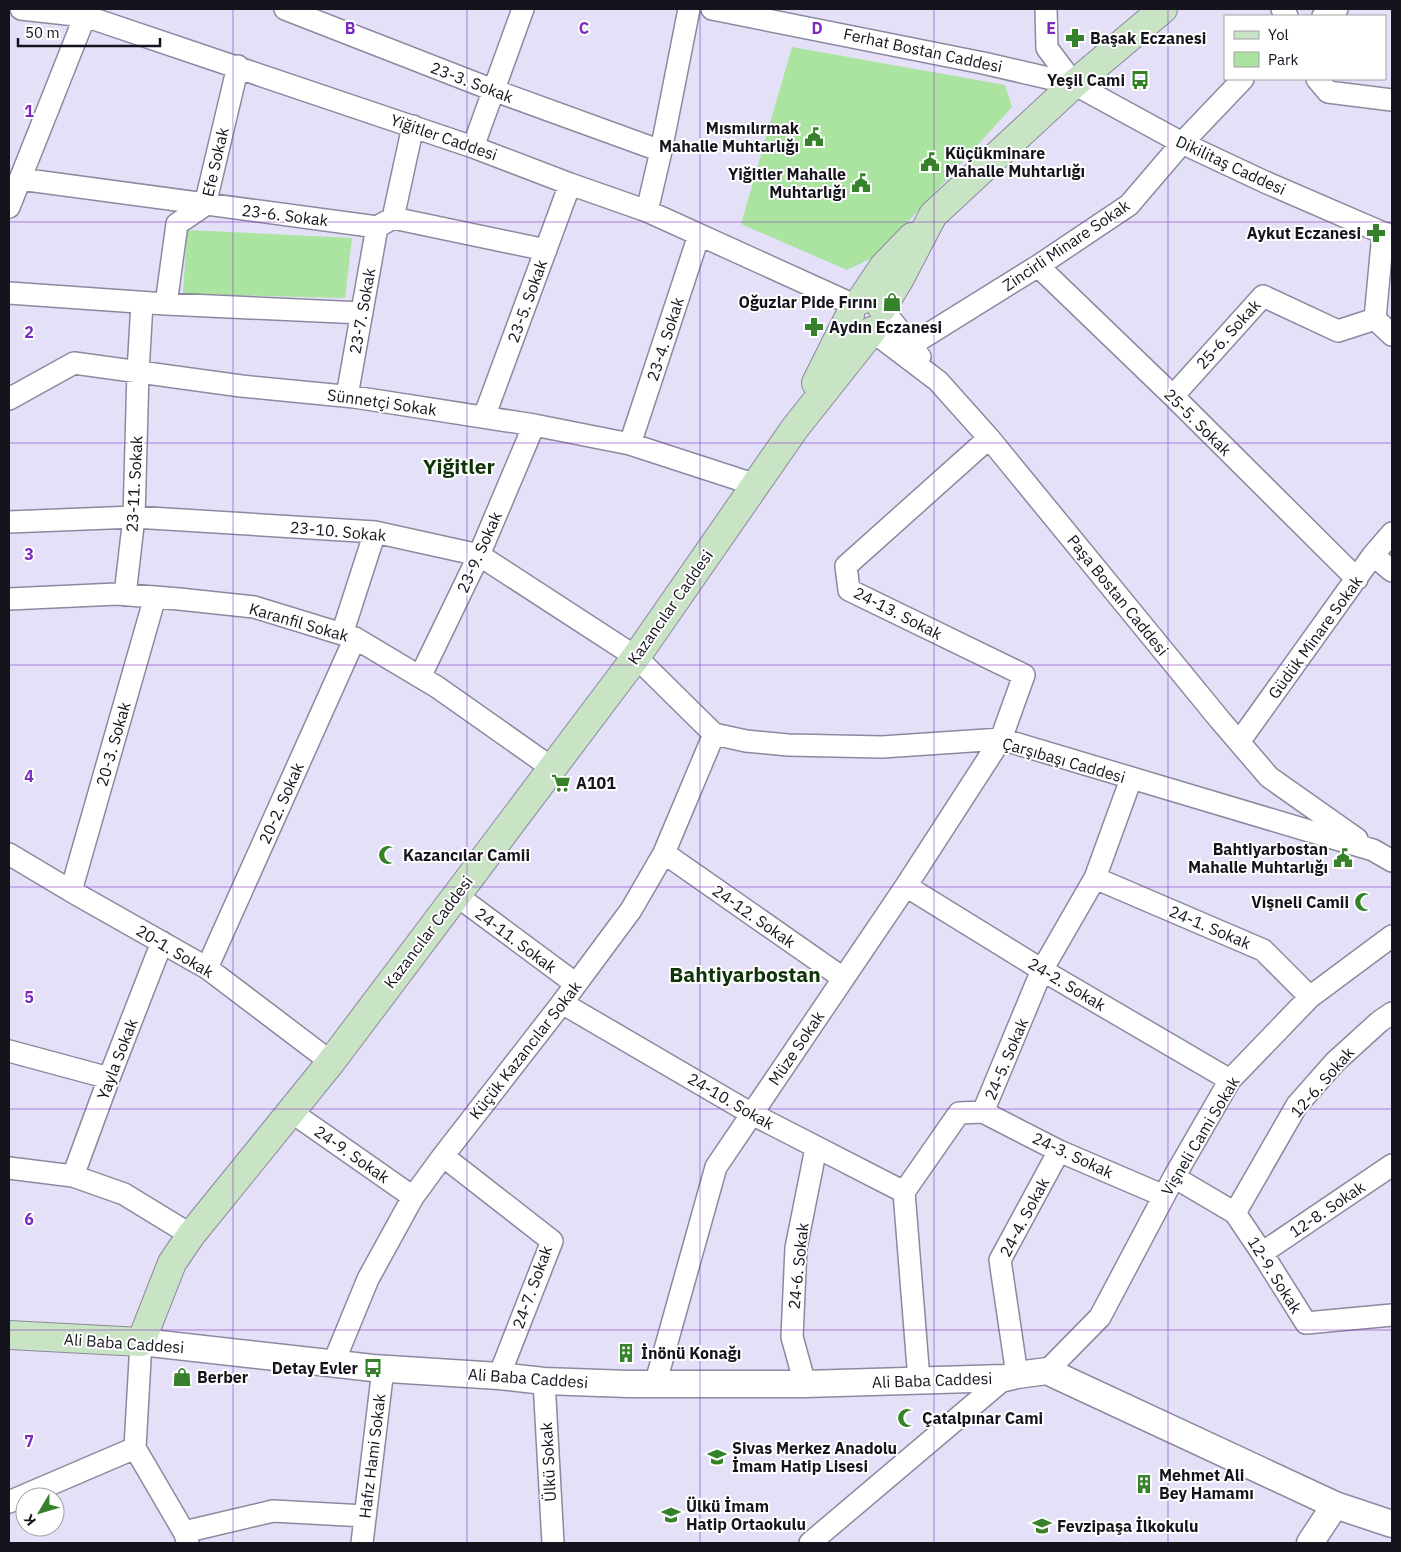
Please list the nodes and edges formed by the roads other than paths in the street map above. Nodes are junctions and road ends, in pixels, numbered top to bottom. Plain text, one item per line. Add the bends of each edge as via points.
1 (21, 9) edge
2 (285, 9) edge
3 (523, 9) edge
4 (689, 9) edge
5 (712, 9) edge
6 (1046, 9) edge
7 (1163, 9) edge
8 (1337, 9) edge
9 (87, 12) edge
10 (1325, 15) edge
11 (238, 66) junction
12 (1242, 80) edge
13 (1318, 80) edge
14 (1074, 84) junction
15 (493, 90) junction
16 (1392, 100) edge
17 (413, 126) junction
18 (1182, 143) junction
19 (473, 147) junction
20 (661, 151) junction
21 (20, 179) junction
22 (570, 184) junction
23 (205, 205) junction
24 (9, 207) edge
25 (647, 211) junction
26 (385, 223) junction
27 (1388, 234) edge
28 (699, 235) junction
29 (546, 250) junction
30 (1038, 266) junction
31 (9, 293) edge
32 (142, 303) junction
33 (166, 304) junction
34 (864, 312) junction
35 (362, 313) junction
36 (1375, 320) junction
37 (1392, 335) edge
38 (911, 345) junction
39 (138, 372) junction
40 (938, 382) junction
41 (347, 396) junction
42 (1172, 396) junction
43 (9, 400) edge
44 (484, 417) junction
45 (534, 425) junction
46 (989, 438) junction
47 (630, 444) junction
48 (756, 486) junction
49 (134, 517) junction
50 (9, 522) edge
51 (375, 532) junction
52 (1392, 533) edge
53 (479, 555) junction
54 (1373, 556) junction
55 (1392, 571) edge
56 (1357, 580) junction
57 (125, 595) junction
58 (155, 597) junction
59 (9, 599) edge
60 (348, 636) junction
61 (636, 657) junction
62 (420, 677) junction
63 (714, 734) junction
64 (1000, 740) junction
65 (1239, 742) junction
66 (552, 768) junction
67 (1131, 779) junction
68 (1373, 850) junction
69 (664, 853) junction
70 (9, 854) edge
71 (1392, 861) edge
72 (1095, 878) junction
73 (906, 886) junction
74 (71, 891) junction
75 (456, 895) junction
76 (1392, 936) edge
77 (162, 942) junction
78 (207, 968) junction
79 (1042, 970) junction
80 (843, 978) junction
81 (576, 984) junction
82 (1310, 997) junction
83 (562, 1003) junction
84 (1392, 1013) edge
85 (9, 1051) edge
86 (330, 1062) junction
87 (109, 1078) junction
88 (1230, 1080) junction
89 (290, 1111) junction
90 (983, 1112) junction
91 (752, 1114) junction
92 (816, 1148) junction
93 (1059, 1151) junction
94 (443, 1156) junction
95 (1392, 1165) edge
96 (9, 1168) edge
97 (73, 1176) junction
98 (1174, 1177) junction
99 (904, 1192) junction
100 (1164, 1196) junction
101 (413, 1197) junction
102 (1235, 1213) junction
103 (191, 1235) junction
104 (1262, 1253) junction
105 (1392, 1315) edge
106 (9, 1335) edge
107 (141, 1342) junction
108 (333, 1364) junction
109 (383, 1369) junction
110 (1048, 1371) junction
111 (499, 1376) junction
112 (1011, 1376) junction
113 (544, 1380) junction
114 (918, 1380) junction
115 (655, 1384) junction
116 (805, 1384) junction
117 (135, 1448) junction
118 (9, 1502) edge
119 (1334, 1505) junction
120 (365, 1516) junction
121 (1392, 1524) edge
122 (186, 1538) edge
123 (362, 1543) edge
124 (552, 1543) edge
125 (810, 1543) edge
126 (1310, 1543) edge

1 - 9 street, Yiğitler Caddesi
2 - 15 street, 23-3. Sokak
3 - 15 street
4 - 20 street
5 - 14 street, Ferhat Bostan Caddesi
6 - 14 street via 1047,48
7 - 14 main road, Kazancılar Caddesi
8 - 10 street
9 - 11 street, Yiğitler Caddesi
9 - 21 street
11 - 17 street, Yiğitler Caddesi
11 - 23 street, Efe Sokak
12 - 18 street, Zincirli Minare Sokak
13 - 16 street via 1328,92
14 - 18 street, Dikilitaş Caddesi
14 - 34 main road, Kazancılar Caddesi via 933,216 899,280
15 - 19 street
15 - 20 street, 23-3. Sokak
17 - 19 street, Yiğitler Caddesi
17 - 26 street, 23-7. Sokak
18 - 27 street, Dikilitaş Caddesi
18 - 30 street, Zincirli Minare Sokak via 1129,205
19 - 22 street, Yiğitler Caddesi
20 - 25 street
21 - 23 street, 23-6. Sokak
21 - 24 street
22 - 25 street, Yiğitler Caddesi
22 - 29 street, 23-5. Sokak
23 - 26 street, 23-6. Sokak
23 - 33 street, Efe Sokak via 177,224
25 - 28 street, Yiğitler Caddesi
26 - 29 street, 23-6. Sokak
26 - 35 street, 23-7. Sokak
27 - 36 street
28 - 34 street, Yiğitler Caddesi
28 - 47 street, 23-4. Sokak
29 - 44 street, 23-5. Sokak
30 - 38 street, Zincirli Minare Sokak
30 - 42 street, 25-5. Sokak
31 - 32 street
32 - 33 street
32 - 39 street, 23-11. Sokak
33 - 35 street
34 - 38 street
34 - 40 street, Paşa Bostan Caddesi
34 - 48 main road, Kazancılar Caddesi via 795,428
35 - 41 street, 23-7. Sokak
36 - 37 street
36 - 42 street, 25-6. Sokak via 1338,331 1263,296
38 - 40 street
39 - 41 street, Sünnetçi Sokak
39 - 43 street, Sünnetçi Sokak via 74,363
39 - 49 street, 23-11. Sokak
40 - 46 street, Paşa Bostan Caddesi
41 - 44 street, Sünnetçi Sokak
42 - 56 street, 25-5. Sokak
44 - 45 street, Sünnetçi Sokak
45 - 47 street, Sünnetçi Sokak
45 - 53 street, 23-9. Sokak
46 - 64 street, 24-13. Sokak via 846,566 849,590 1024,675
46 - 65 street, Paşa Bostan Caddesi
47 - 48 street, Sünnetçi Sokak
48 - 61 main road, Kazancılar Caddesi
49 - 50 street, 23-10. Sokak
49 - 51 street, 23-10. Sokak
49 - 57 street, 23-11. Sokak
51 - 53 street, 23-10. Sokak
51 - 60 street, 20-2. Sokak
52 - 54 street, Güdük Minare Sokak
53 - 61 street, 23-10. Sokak
53 - 62 street, 23-9. Sokak
54 - 55 street
54 - 56 street, Güdük Minare Sokak
56 - 65 street, Güdük Minare Sokak
57 - 58 street, Karanfil Sokak
57 - 59 street, Karanfil Sokak
58 - 60 street, Karanfil Sokak via 254,607
58 - 74 street, 20-3. Sokak
60 - 62 street, Karanfil Sokak
60 - 78 street, 20-2. Sokak
61 - 63 street
61 - 66 main road, Kazancılar Caddesi
62 - 66 street, Karanfil Sokak
63 - 64 street, Çarşıbaşı Caddesi via 788,745 882,747
63 - 69 street, Küçük Kazancılar Sokak
64 - 67 street, Çarşıbaşı Caddesi
64 - 73 street, Müze Sokak
65 - 68 street, Paşa Bostan Caddesi via 1269,777
66 - 75 main road, Kazancılar Caddesi
67 - 68 street, Çarşıbaşı Caddesi
67 - 72 street, 24-5. Sokak
68 - 71 street, Çarşıbaşı Caddesi
69 - 80 street, 24-12. Sokak
69 - 81 street, Küçük Kazancılar Sokak via 631,910
70 - 74 street, 20-1. Sokak
72 - 79 street, 24-5. Sokak
72 - 82 street, 24-1. Sokak via 1263,950
73 - 79 street, 24-2. Sokak
73 - 80 street, Müze Sokak
74 - 77 street, 20-1. Sokak
75 - 81 street, 24-11. Sokak
75 - 86 main road, Kazancılar Caddesi
76 - 82 street, Vişneli Cami Sokak
77 - 78 street, 20-1. Sokak
77 - 87 street, Yayla Sokak
78 - 86 street, 20-1. Sokak
79 - 88 street, 24-2. Sokak
79 - 90 street, 24-5. Sokak
80 - 91 street, Müze Sokak
81 - 83 street, Küçük Kazancılar Sokak
82 - 88 street, Vişneli Cami Sokak
83 - 91 street, 24-10. Sokak
83 - 94 street, Küçük Kazancılar Sokak
84 - 102 street, 12-6. Sokak via 1335,1062 1297,1105
85 - 87 street
86 - 89 main road, Kazancılar Caddesi
87 - 97 street, Yayla Sokak
88 - 98 street, Vişneli Cami Sokak
89 - 101 street, 24-9. Sokak
89 - 103 main road, Kazancılar Caddesi
90 - 93 street, 24-3. Sokak
90 - 99 street, 24-5. Sokak via 958,1113
91 - 92 street, 24-10. Sokak
91 - 115 street, Müze Sokak via 716,1167
92 - 99 street, 24-10. Sokak
92 - 116 street, 24-6. Sokak via 796,1248 793,1307 792,1337
93 - 100 street, 24-3. Sokak
93 - 112 street, 24-4. Sokak via 1000,1260
94 - 101 street, Küçük Kazancılar Sokak
94 - 111 street, 24-7. Sokak via 552,1241
95 - 104 street, 12-8. Sokak
96 - 97 street
97 - 103 street via 124,1194
98 - 100 street, Vişneli Cami Sokak
98 - 102 street, 12-9. Sokak
99 - 114 street
100 - 110 street, Vişneli Cami Sokak via 1100,1317
101 - 108 street, Küçük Kazancılar Sokak via 368,1279
102 - 104 street, 12-9. Sokak
103 - 107 main road, Kazancılar Caddesi via 172,1263
104 - 105 street, 12-9. Sokak via 1306,1323
106 - 107 main road, Ali Baba Caddesi
107 - 108 street, Ali Baba Caddesi
107 - 117 street
108 - 109 street, Ali Baba Caddesi
109 - 111 street, Ali Baba Caddesi
109 - 120 street, Hafız Hami Sokak
110 - 112 street, Ali Baba Caddesi
110 - 119 street
111 - 113 street, Ali Baba Caddesi
112 - 114 street, Ali Baba Caddesi
112 - 125 street
113 - 115 street, Ali Baba Caddesi
113 - 124 street, Ülkü Sokak
114 - 116 street, Ali Baba Caddesi
115 - 116 street, Ali Baba Caddesi
117 - 118 street
117 - 122 street
119 - 121 street
119 - 126 street
120 - 122 street via 272,1511
120 - 123 street, Hafız Hami Sokak

